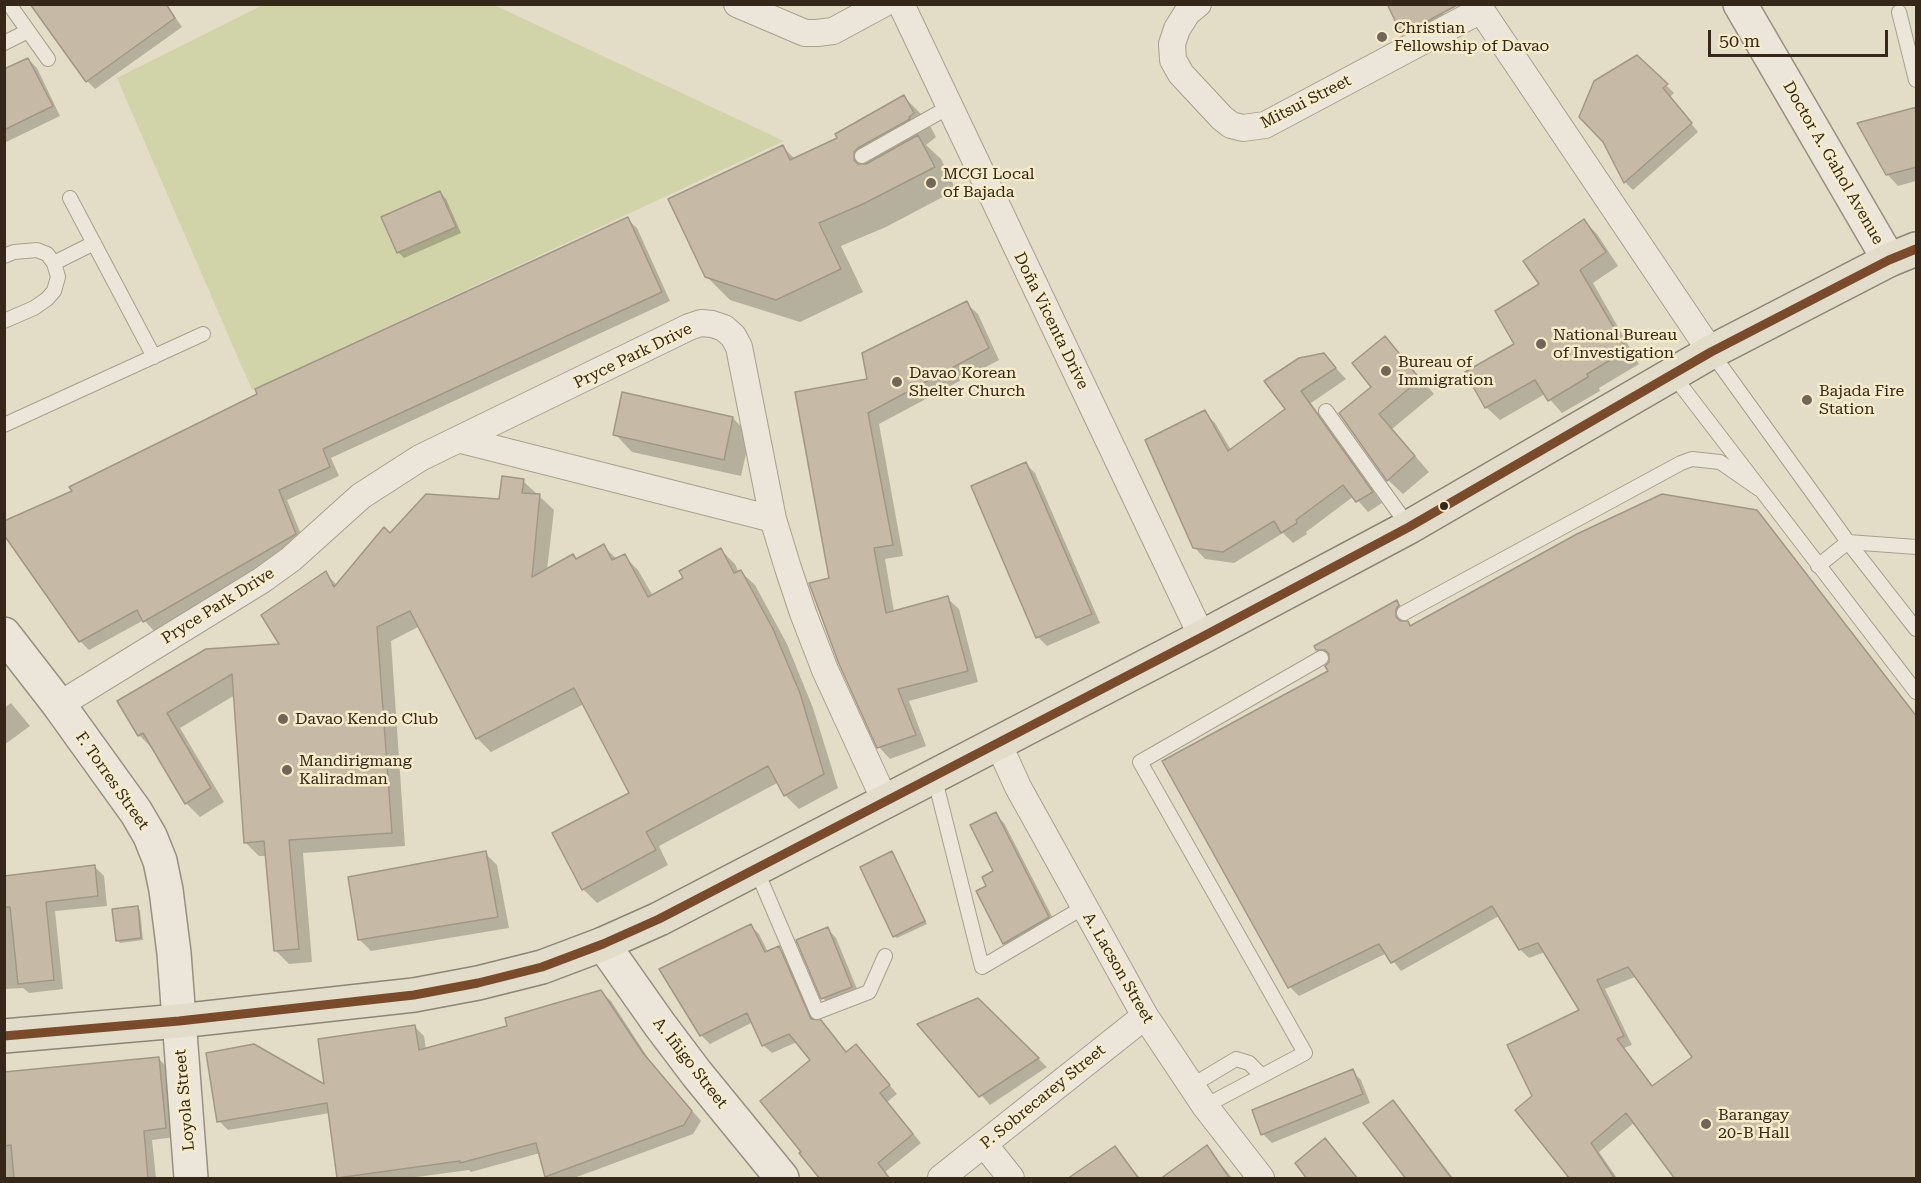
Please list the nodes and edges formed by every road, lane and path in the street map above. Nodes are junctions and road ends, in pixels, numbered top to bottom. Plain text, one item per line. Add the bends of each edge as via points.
1 (9, 4) edge
2 (737, 4) edge
3 (883, 4) edge
4 (901, 4) edge
5 (1198, 4) edge
6 (1740, 4) edge
7 (1479, 7) edge
8 (1899, 12) dead end
9 (28, 31) junction
10 (4, 43) edge
11 (48, 59) dead end
12 (1917, 80) edge
13 (949, 107) junction
14 (862, 156) dead end
15 (70, 198) dead end
16 (94, 243) junction
17 (1903, 254) edge
18 (4, 256) edge
19 (54, 263) junction
20 (4, 321) edge
21 (203, 334) dead end
22 (1711, 352) junction
23 (154, 357) junction
24 (1673, 374) junction
25 (1326, 411) dead end
26 (4, 425) edge
27 (461, 440) junction
28 (1759, 489) junction
29 (773, 519) junction
30 (1409, 527) junction
31 (1848, 542) junction
32 (1917, 547) edge
33 (1818, 566) junction
34 (1404, 613) dead end
35 (1917, 629) edge
36 (4, 634) edge
37 (1202, 637) junction
38 (1321, 658) dead end
39 (1917, 692) edge
40 (59, 705) junction
41 (998, 743) junction
42 (934, 776) junction
43 (886, 803) junction
44 (756, 869) junction
45 (1084, 908) junction
46 (603, 944) junction
47 (885, 956) dead end
48 (1145, 1016) junction
49 (178, 1021) junction
50 (4, 1036) edge
51 (1262, 1076) junction
52 (1198, 1096) junction
53 (984, 1144) junction
54 (191, 1179) edge
55 (782, 1179) edge
56 (941, 1179) edge
57 (1011, 1179) edge
58 (1261, 1179) edge

1 - 9 lane
2 - 3 street via 798,30 817,33 833,31
4 - 13 street, Doña Vicenta Drive
5 - 7 street, Mitsui Street via 1177,29 1172,44 1173,60 1222,118 1243,128 1265,125
6 - 17 main road, Doctor A. Gahol Avenue
7 - 22 street, Mitsui Street
8 - 12 lane
9 - 10 lane
9 - 11 lane
13 - 14 lane
13 - 37 street, Doña Vicenta Drive
15 - 16 lane
16 - 19 lane
16 - 23 lane
17 - 22 main road
18 - 19 lane via 37,250
19 - 20 lane via 58,277 54,291 34,308
21 - 23 lane
22 - 24 main road
22 - 31 lane
23 - 26 lane
24 - 28 lane
24 - 30 main road
25 - 30 lane
27 - 29 street
27 - 29 street, Pryce Park Drive via 689,327 712,324 724,328 739,347
27 - 40 street, Pryce Park Drive via 420,458 376,486 262,580
28 - 33 lane
28 - 34 lane via 1720,462 1692,459
29 - 43 street, Pryce Park Drive via 803,613 842,710
30 - 37 main road
31 - 32 lane
31 - 33 lane
31 - 35 lane
33 - 39 lane
36 - 40 main road, F. Torres Street
37 - 41 main road
38 - 51 lane via 1140,762 1305,1053
40 - 49 main road, F. Torres Street via 136,812 155,847 166,890
41 - 42 main road
41 - 45 street, A. Lacson Street
42 - 43 main road
42 - 45 lane via 982,966
43 - 44 main road
44 - 46 main road
44 - 47 lane via 817,1012 869,992
45 - 48 street, A. Lacson Street
46 - 49 main road via 542,967 414,995
46 - 55 main road, A. Iñigo Street via 685,1058
48 - 52 street, A. Lacson Street
48 - 53 street, P. Sobrecarey Street
49 - 50 main road
49 - 54 main road, Loyola Street
51 - 52 lane
51 - 52 lane via 1248,1063 1236,1059
52 - 58 street, A. Lacson Street
53 - 56 street, P. Sobrecarey Street
53 - 57 street

